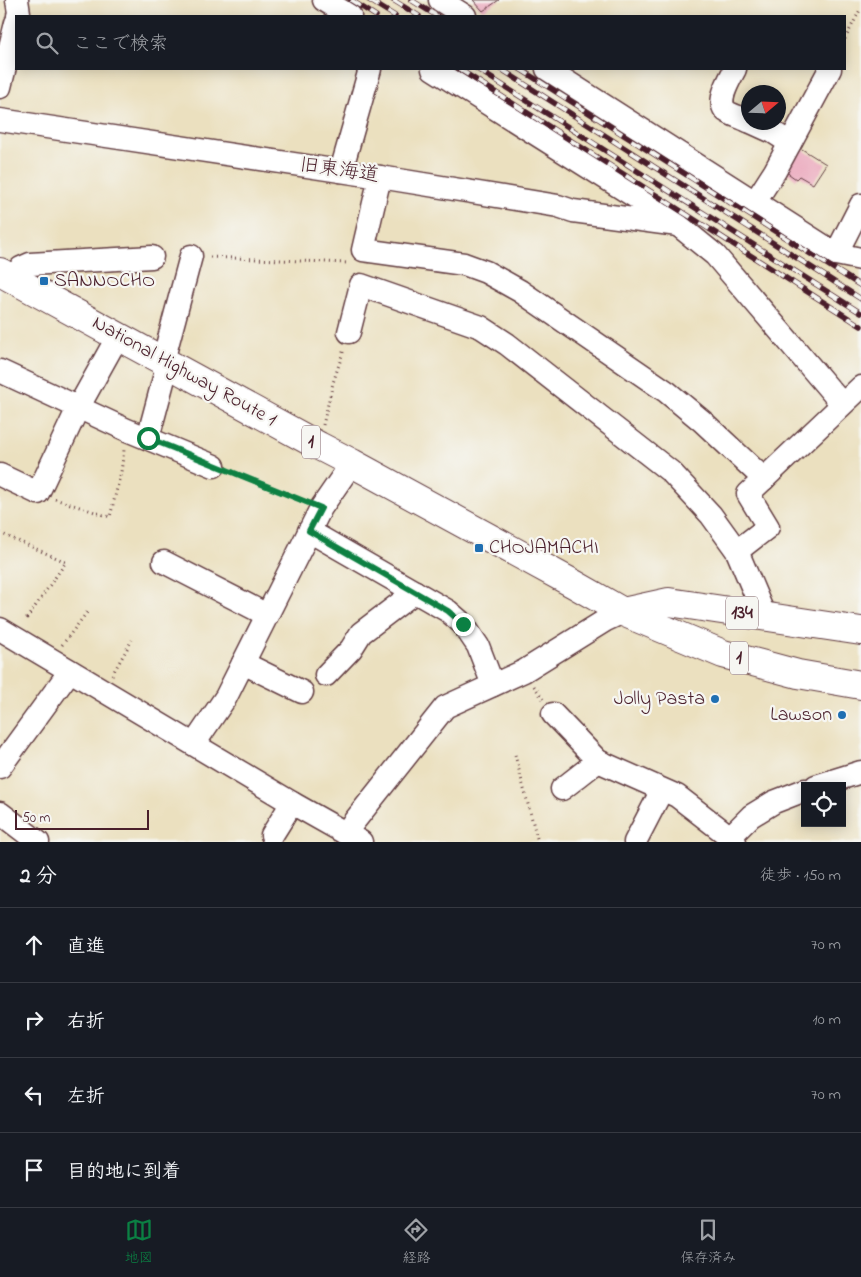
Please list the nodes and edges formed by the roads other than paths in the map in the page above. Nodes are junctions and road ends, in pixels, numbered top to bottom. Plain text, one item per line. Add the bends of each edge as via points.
1 (17, 0) edge
2 (324, 0) edge
3 (440, 0) edge
4 (18, 15) edge
5 (348, 15) edge
6 (463, 15) edge
7 (15, 27) edge
8 (370, 70) edge
9 (435, 70) edge
10 (549, 70) edge
11 (734, 70) edge
12 (829, 70) edge
13 (0, 86) edge
14 (741, 118) edge
15 (0, 120) edge
16 (768, 130) edge
17 (790, 143) junction
18 (341, 171) junction
19 (380, 177) junction
20 (755, 202) junction
21 (861, 205) edge
22 (678, 225) junction
23 (836, 254) junction
24 (191, 256) road end
25 (152, 257) dead end
26 (861, 259) edge
27 (5, 274) edge
28 (349, 332) road end
29 (118, 336) junction
30 (166, 362) junction
31 (0, 372) edge
32 (861, 387) edge
33 (842, 404) junction
34 (78, 408) junction
35 (148, 438) junction
36 (352, 462) junction
37 (214, 466) road end
38 (0, 474) edge
39 (764, 479) junction
40 (309, 531) junction
41 (737, 550) junction
42 (164, 562) dead end
43 (415, 592) junction
44 (623, 612) junction
45 (267, 615) junction
46 (765, 617) junction
47 (861, 631) edge
48 (7, 633) edge
49 (243, 663) junction
50 (61, 665) junction
51 (326, 675) dead end
52 (493, 685) junction
53 (861, 685) edge
54 (302, 692) dead end
55 (553, 714) road end
56 (194, 744) junction
57 (598, 762) junction
58 (0, 767) edge
59 (861, 772) edge
60 (829, 782) edge
61 (562, 789) dead end
62 (662, 790) junction
63 (801, 792) edge
64 (292, 803) junction
65 (0, 812) edge
66 (272, 835) dead end
67 (353, 838) edge
68 (733, 840) edge
69 (38, 842) edge
70 (635, 842) edge

1 - 4 street
2 - 5 street
3 - 6 street
7 - 13 street
8 - 18 street
9 - 22 street
10 - 20 street
11 - 14 street via 722,104 726,111
12 - 17 street
15 - 18 street, 旧東海道
16 - 17 street
17 - 20 street
18 - 19 street, 旧東海道
19 - 22 street, 旧東海道 via 573,211
19 - 39 street via 363,250 464,264 495,276 667,392 702,420
20 - 23 street
21 - 23 street
22 - 33 street via 715,255
23 - 26 street
24 - 30 street
25 - 27 street via 30,264
27 - 29 highway, National Highway Route 1 / 1
28 - 41 street via 360,285 482,327 670,472 711,515
29 - 30 highway, National Highway Route 1 / 1
29 - 34 street
30 - 35 street
30 - 36 highway, National Highway Route 1 / 1
31 - 34 street
32 - 33 street
33 - 39 street
34 - 35 street
34 - 38 street via 38,493
35 - 37 street
36 - 40 street
36 - 44 highway, National Highway Route 1 / 1
39 - 41 street via 748,494 768,527
40 - 43 street
40 - 45 street
41 - 46 street
42 - 45 street
43 - 51 street via 361,633 351,649
43 - 52 street via 463,624 478,646
44 - 46 highway, 134 via 669,602
44 - 52 street via 524,671
44 - 53 highway, National Highway Route 1 / 1 via 723,654 798,674
45 - 49 street
46 - 47 highway, 134
48 - 50 street
49 - 54 street
49 - 56 street via 226,697
50 - 56 street
50 - 58 street
52 - 67 street via 445,707
55 - 57 street
56 - 64 street
57 - 61 street
57 - 62 street
59 - 60 street
62 - 68 street via 677,796
62 - 70 street
63 - 68 street via 751,816
64 - 66 street
64 - 67 street
65 - 69 street

